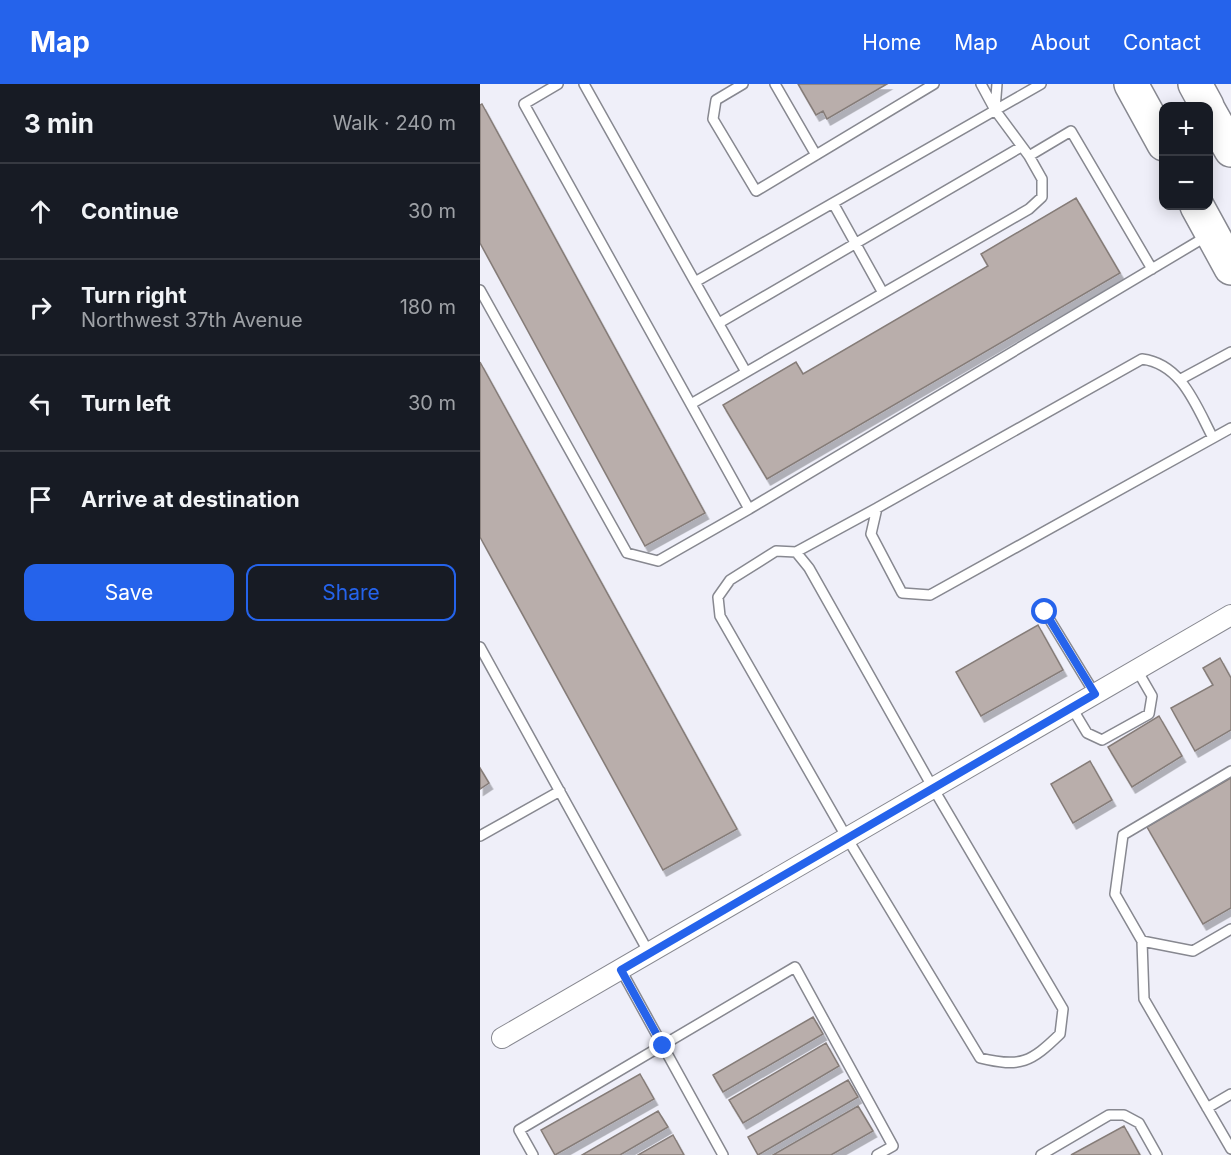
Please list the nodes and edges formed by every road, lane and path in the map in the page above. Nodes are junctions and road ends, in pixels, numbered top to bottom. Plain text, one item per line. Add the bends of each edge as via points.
1 (558, 84) edge
2 (584, 84) edge
3 (743, 84) edge
4 (775, 84) edge
5 (934, 84) edge
6 (981, 84) edge
7 (997, 84) edge
8 (1041, 84) edge
9 (1131, 84) edge
10 (1195, 84) edge
11 (1205, 102) edge
12 (995, 110) junction
13 (1213, 117) edge
14 (1159, 135) edge
15 (1021, 147) junction
16 (1231, 150) edge
17 (816, 155) junction
18 (1029, 156) junction
19 (833, 203) junction
20 (1205, 219) edge
21 (855, 244) junction
22 (1231, 268) edge
23 (1152, 269) junction
24 (695, 282) junction
25 (480, 290) edge
26 (884, 293) junction
27 (719, 323) junction
28 (1231, 352) edge
29 (746, 372) junction
30 (1181, 380) junction
31 (691, 405) junction
32 (1231, 428) edge
33 (1214, 438) junction
34 (877, 508) junction
35 (749, 509) junction
36 (796, 552) junction
37 (1045, 612) dead end
38 (1231, 615) edge
39 (480, 647) edge
40 (1137, 670) junction
41 (1095, 694) junction
42 (1072, 708) junction
43 (1231, 771) edge
44 (933, 788) junction
45 (560, 791) junction
46 (480, 836) edge
47 (847, 838) junction
48 (1231, 928) edge
49 (1142, 941) junction
50 (649, 953) junction
51 (621, 970) junction
52 (502, 1038) dead end
53 (663, 1046) junction
54 (1231, 1094) edge
55 (1207, 1108) junction
56 (1231, 1149) edge
57 (533, 1155) edge
58 (723, 1155) edge
59 (877, 1155) edge
60 (1041, 1155) edge
61 (1157, 1155) edge

1 - 31 lane via 524,104
2 - 24 lane
3 - 17 lane via 716,100 713,119 756,191
4 - 17 lane
5 - 17 lane
6 - 12 lane
7 - 12 lane
8 - 12 lane
9 - 14 highway
10 - 11 highway
12 - 15 lane
12 - 19 lane
13 - 16 highway
15 - 18 lane
15 - 21 lane
18 - 23 lane via 1071,131
18 - 26 lane via 1042,179 1041,197 1029,209
19 - 21 lane
19 - 24 lane
20 - 22 highway
20 - 23 lane
21 - 26 lane
21 - 27 lane
23 - 35 lane
24 - 27 lane
25 - 35 lane via 627,553 658,561
26 - 29 lane
27 - 29 lane
28 - 30 lane
29 - 31 lane
30 - 33 lane
30 - 34 lane via 1158,361 1142,359
31 - 35 lane
32 - 33 lane
33 - 34 lane via 930,595 902,592 871,534
34 - 36 lane
36 - 44 lane via 809,568
36 - 47 lane via 776,551 730,580 718,597 720,615
37 - 41 lane
38 - 40 street
39 - 45 lane
40 - 41 street
40 - 42 lane via 1152,696 1149,714 1102,740 1087,733
41 - 42 street
42 - 44 street
43 - 49 lane via 1123,835 1114,894
44 - 47 street
44 - 47 lane via 1063,1009 1060,1034 1037,1056 1007,1065 980,1058
45 - 46 lane
45 - 50 lane
47 - 50 street
48 - 49 lane via 1193,951
49 - 55 lane via 1144,999
50 - 51 street
51 - 52 street
51 - 53 lane
53 - 57 lane via 519,1130
53 - 58 lane
53 - 59 lane via 795,967 893,1146
54 - 55 lane
55 - 56 lane
60 - 61 lane via 1109,1115 1124,1115 1139,1123

